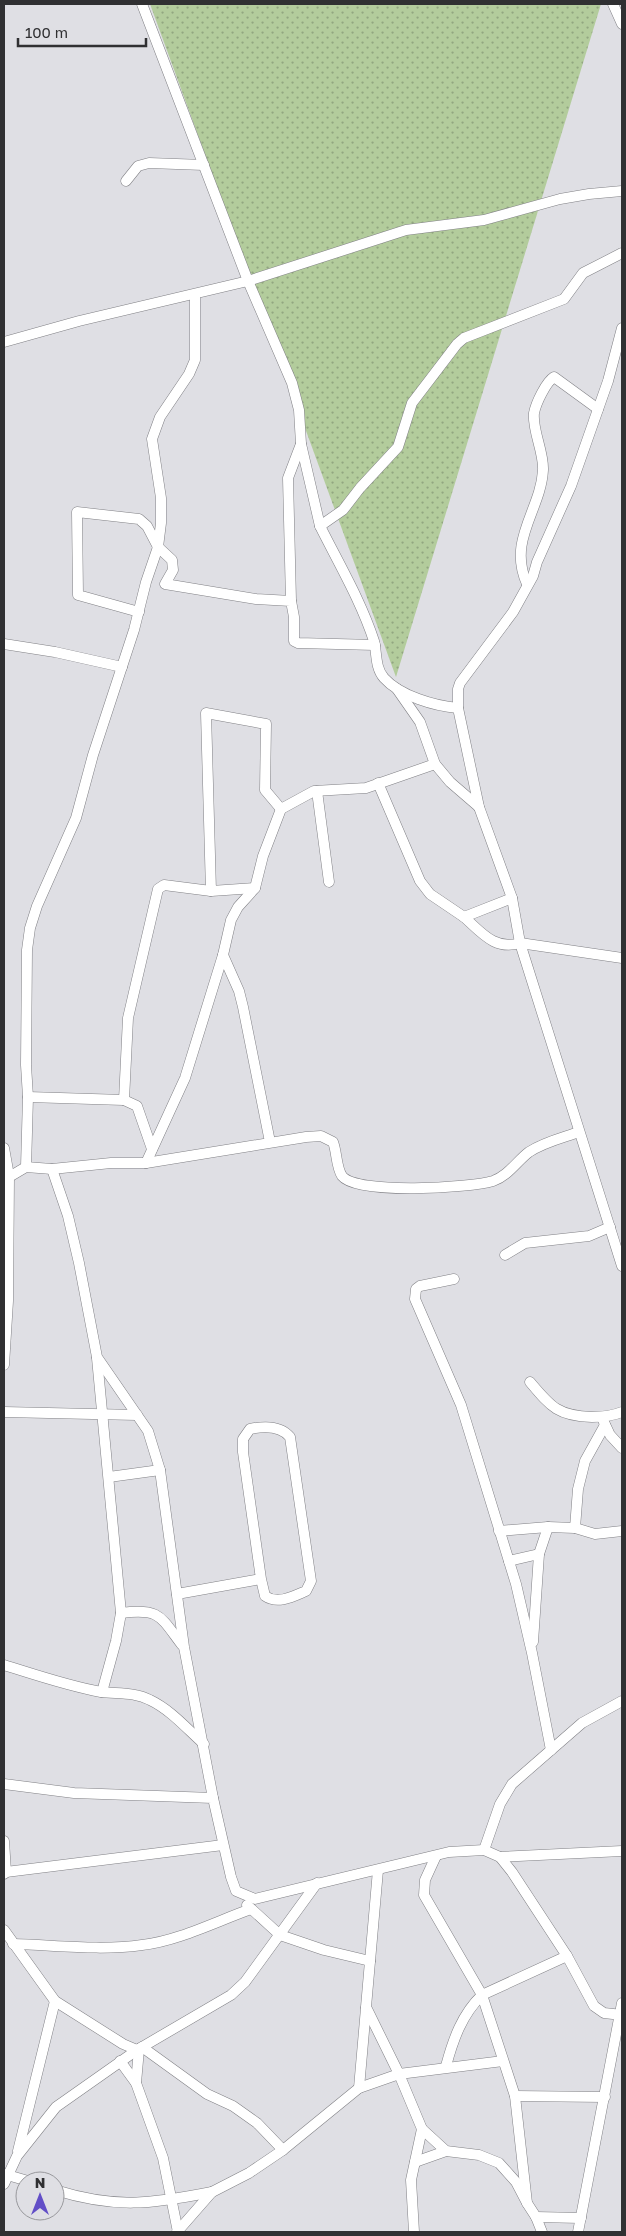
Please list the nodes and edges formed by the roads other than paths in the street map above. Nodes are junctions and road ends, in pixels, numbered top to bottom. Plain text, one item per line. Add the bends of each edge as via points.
1 (142, 4) edge
2 (613, 4) edge
3 (622, 24) edge
4 (204, 165) junction
5 (126, 181) dead end
6 (622, 190) edge
7 (622, 253) edge
8 (248, 282) junction
9 (195, 295) junction
10 (622, 328) edge
11 (4, 342) edge
12 (598, 409) junction
13 (301, 444) junction
14 (320, 526) junction
15 (158, 547) junction
16 (146, 582) junction
17 (165, 584) junction
18 (527, 584) junction
19 (291, 601) junction
20 (138, 612) junction
21 (4, 644) edge
22 (375, 645) junction
23 (122, 667) junction
24 (395, 687) junction
25 (458, 708) junction
26 (435, 764) junction
27 (378, 783) junction
28 (317, 791) junction
29 (479, 807) junction
30 (282, 809) junction
31 (329, 882) dead end
32 (255, 888) junction
33 (211, 891) junction
34 (512, 898) junction
35 (464, 916) junction
36 (520, 943) junction
37 (223, 955) junction
38 (622, 958) edge
39 (28, 1097) junction
40 (124, 1100) junction
41 (579, 1132) junction
42 (270, 1142) junction
43 (4, 1148) edge
44 (152, 1149) junction
45 (146, 1163) junction
46 (26, 1167) junction
47 (52, 1169) junction
48 (7, 1178) edge
49 (610, 1227) junction
50 (620, 1248) edge
51 (506, 1255) dead end
52 (622, 1266) edge
53 (454, 1279) dead end
54 (97, 1357) junction
55 (4, 1365) edge
56 (530, 1382) dead end
57 (4, 1412) edge
58 (622, 1412) edge
59 (101, 1414) junction
60 (137, 1415) junction
61 (604, 1421) junction
62 (622, 1448) edge
63 (160, 1470) junction
64 (109, 1477) junction
65 (548, 1527) junction
66 (575, 1528) junction
67 (499, 1531) junction
68 (622, 1531) edge
69 (539, 1554) junction
70 (509, 1561) junction
71 (261, 1579) junction
72 (177, 1594) junction
73 (121, 1613) junction
74 (184, 1647) junction
75 (532, 1653) junction
76 (4, 1666) edge
77 (102, 1692) junction
78 (622, 1701) edge
79 (204, 1744) junction
80 (551, 1750) junction
81 (4, 1784) edge
82 (213, 1798) junction
83 (4, 1841) edge
84 (223, 1845) junction
85 (484, 1850) junction
86 (622, 1851) edge
87 (436, 1856) junction
88 (500, 1857) junction
89 (378, 1870) junction
90 (5, 1873) edge
91 (317, 1883) junction
92 (236, 1891) junction
93 (250, 1909) junction
94 (4, 1930) edge
95 (280, 1935) junction
96 (13, 1944) junction
97 (567, 1956) junction
98 (370, 1961) junction
99 (482, 1995) junction
100 (55, 2001) junction
101 (622, 2003) edge
102 (366, 2007) junction
103 (622, 2015) edge
104 (123, 2044) junction
105 (139, 2049) junction
106 (121, 2060) junction
107 (503, 2061) junction
108 (446, 2066) junction
109 (399, 2074) junction
110 (136, 2083) junction
111 (359, 2088) junction
112 (515, 2096) junction
113 (605, 2097) junction
114 (422, 2129) junction
115 (283, 2150) junction
116 (446, 2151) junction
117 (17, 2156) junction
118 (415, 2162) junction
119 (5, 2177) edge
120 (212, 2192) junction
121 (65, 2193) edge
122 (173, 2200) junction
123 (526, 2203) junction
124 (536, 2217) junction
125 (581, 2218) junction
126 (178, 2232) edge
127 (414, 2232) edge
128 (542, 2232) edge
129 (578, 2232) edge

1 - 4 street
2 - 3 street
4 - 5 street via 149,163 138,166
4 - 8 street
6 - 8 street via 560,199 484,220 406,230
7 - 14 street via 583,273 564,299 464,338 457,344 412,403 395,451 343,510
8 - 9 street
8 - 13 street via 297,399
9 - 11 street
9 - 15 street via 195,360 160,417 152,439 161,498
10 - 12 street
12 - 18 street via 571,486
12 - 18 street via 554,377 535,411 543,470 521,550 521,571
13 - 14 street
13 - 19 street via 288,478
14 - 22 street via 353,590
15 - 16 street
15 - 17 street via 172,560 173,570
15 - 20 street via 148,526 140,520 77,512 78,595
16 - 17 street
16 - 20 street
17 - 19 street via 256,599
18 - 25 street via 513,612 460,683
19 - 22 street via 294,641 298,644
20 - 23 street
21 - 23 street
22 - 24 street via 383,677
23 - 39 street via 76,818 30,928 27,950
24 - 25 street via 437,706
24 - 26 street via 420,722
25 - 29 street
26 - 27 street
26 - 29 street
27 - 28 street via 360,788
27 - 35 street via 422,886
28 - 30 street
28 - 31 street
29 - 34 street
30 - 32 street via 263,856
30 - 33 street via 266,790 266,724 206,713
32 - 33 street
32 - 37 street via 234,913
33 - 40 street via 164,885 158,889 128,1018
34 - 35 street
34 - 36 street
35 - 36 street via 484,936 497,943 509,946
36 - 38 street
36 - 41 street
37 - 42 street via 239,991
37 - 44 street via 185,1078
39 - 40 street
39 - 46 street
40 - 44 street via 137,1106
41 - 42 street via 530,1152 495,1180 448,1187 367,1186 343,1177 335,1147 329,1139 322,1136
41 - 49 street
42 - 45 street
43 - 48 street
44 - 45 street
45 - 47 street
46 - 47 street
46 - 48 street
47 - 54 street via 68,1216
48 - 55 street via 8,1301
49 - 50 street
49 - 51 street via 589,1236 526,1244
50 - 52 street
53 - 67 street via 420,1286 416,1289 416,1299 461,1405
54 - 59 street
54 - 60 street
56 - 61 street via 546,1402 568,1415
57 - 59 street
58 - 61 street
59 - 60 street
59 - 64 street
60 - 63 street via 148,1431
61 - 62 street
61 - 66 street via 584,1461
63 - 64 street
63 - 72 street
64 - 73 street
65 - 66 street
65 - 67 street
65 - 69 street
66 - 68 street via 595,1534
67 - 70 street
69 - 70 street
69 - 75 street
70 - 75 street
71 - 71 street via 265,1596 276,1600 306,1591 311,1581 290,1437 284,1430 274,1428 250,1429 243,1439
71 - 72 street
72 - 74 street
73 - 74 street via 148,1611 158,1615
73 - 77 street
74 - 79 street
75 - 80 street
76 - 77 street
77 - 79 street via 149,1699
78 - 80 street via 582,1723
79 - 82 street
80 - 85 street via 506,1792
81 - 82 street via 74,1793
82 - 84 street
83 - 90 street
84 - 90 street
84 - 92 street
85 - 87 street via 459,1850
85 - 88 street
86 - 88 street
87 - 89 street
87 - 99 street via 425,1880 424,1895
88 - 97 street
89 - 91 street
89 - 98 street
91 - 92 street via 263,1898 249,1898
91 - 95 street
92 - 93 street
93 - 95 street
93 - 96 street via 143,1945
94 - 96 street
95 - 98 street
95 - 105 street via 245,1982 231,1995
96 - 100 street
97 - 99 street
97 - 103 street via 594,2006 604,2013
98 - 102 street
99 - 107 street
99 - 108 street via 458,2029
100 - 104 street
100 - 117 street
101 - 103 street
102 - 109 street
102 - 111 street
103 - 113 street
104 - 105 street
104 - 106 street
105 - 106 street
105 - 110 street
105 - 115 street via 207,2094 233,2106 257,2123
106 - 110 street
106 - 117 street via 56,2108
107 - 108 street
107 - 112 street
108 - 109 street
109 - 111 street
109 - 114 street
110 - 122 street via 163,2158
111 - 115 street
112 - 113 street
112 - 123 street
113 - 125 street
114 - 116 street
114 - 118 street
115 - 120 street
116 - 118 street
116 - 123 street via 479,2155 499,2163 516,2182
117 - 119 street
118 - 127 street via 411,2196
120 - 122 street
120 - 126 street
121 - 122 street via 109,2202
122 - 126 street
123 - 124 street
124 - 125 street
124 - 128 street
125 - 129 street

